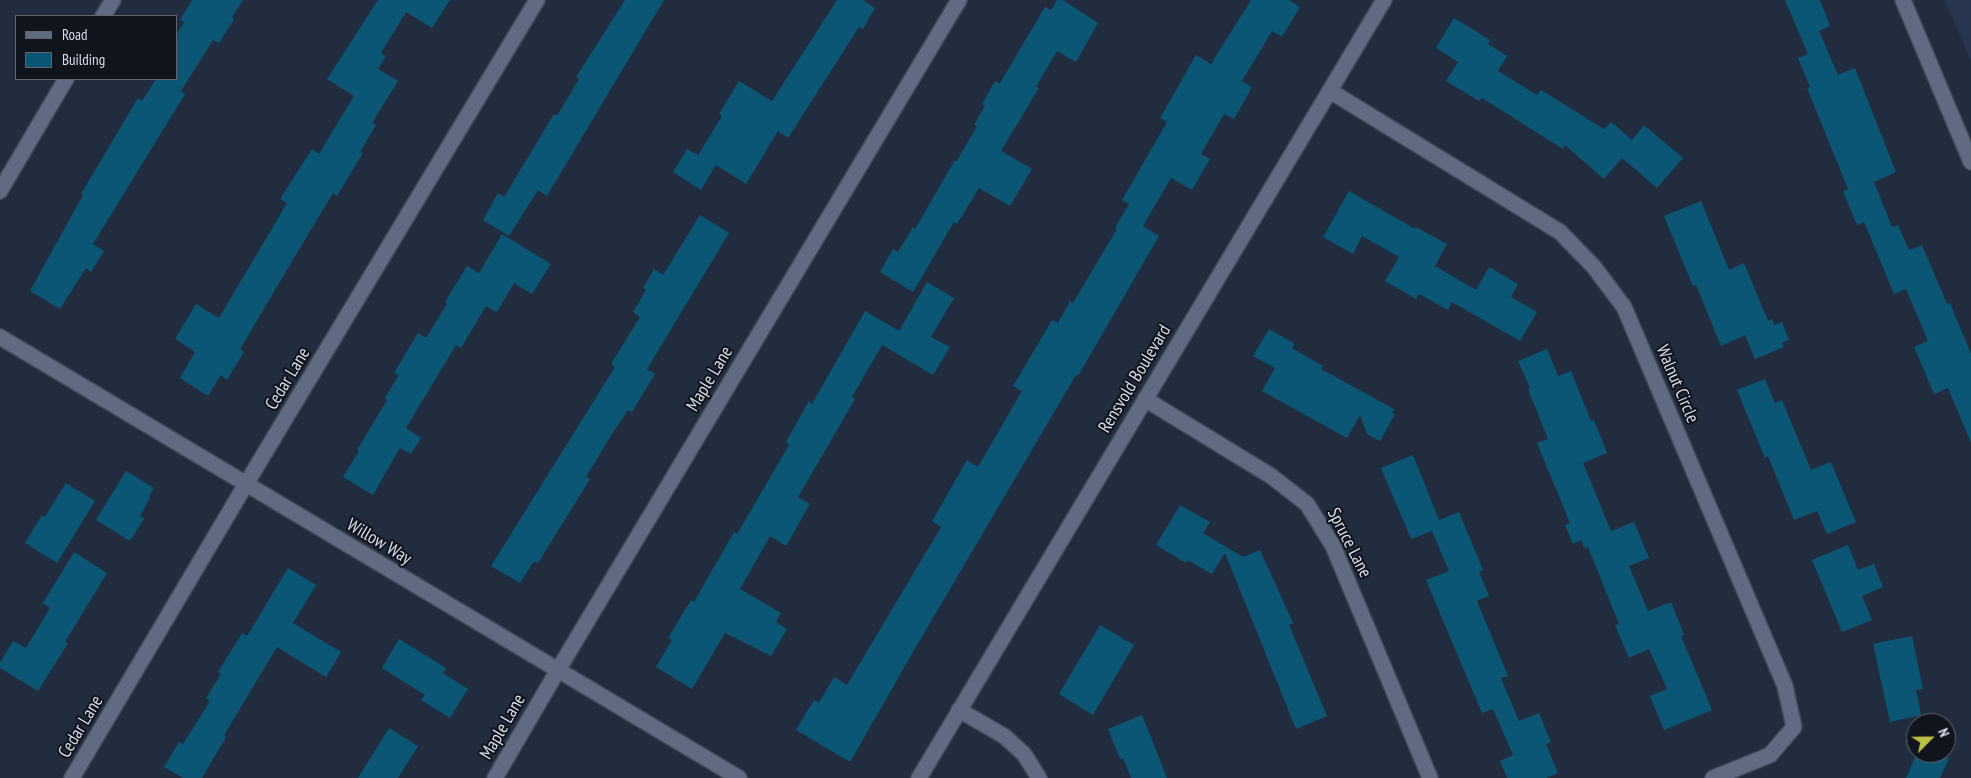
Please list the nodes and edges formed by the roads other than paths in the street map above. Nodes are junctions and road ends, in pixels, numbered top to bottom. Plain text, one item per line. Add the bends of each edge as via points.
1 (113, 0) edge
2 (537, 0) edge
3 (959, 0) edge
4 (1384, 0) edge
5 (1903, 0) edge
6 (104, 15) edge
7 (65, 80) edge
8 (1330, 91) junction
9 (1971, 162) edge
10 (0, 191) edge
11 (0, 337) edge
12 (1145, 399) junction
13 (246, 484) junction
14 (558, 670) junction
15 (959, 710) junction
16 (72, 778) edge
17 (495, 778) edge
18 (739, 778) edge
19 (919, 778) edge
20 (1038, 778) edge
21 (1430, 778) edge
22 (1713, 778) edge

1 - 6 street
2 - 13 street, Cedar Lane
3 - 14 street, Maple Lane
4 - 8 street, Rensvold Boulevard
5 - 9 street
7 - 10 street
8 - 12 street, Rensvold Boulevard
8 - 22 street, Walnut Circle via 1560,232 1594,267 1624,307 1785,686 1794,727 1770,755
11 - 13 street, Willow Way
12 - 15 street, Rensvold Boulevard
12 - 21 street, Spruce Lane via 1271,476 1307,504 1333,546
13 - 14 street, Willow Way
13 - 16 street, Cedar Lane
14 - 17 street, Maple Lane
14 - 18 street, Willow Way
15 - 19 street, Rensvold Boulevard
15 - 20 street via 1004,736 1024,754

